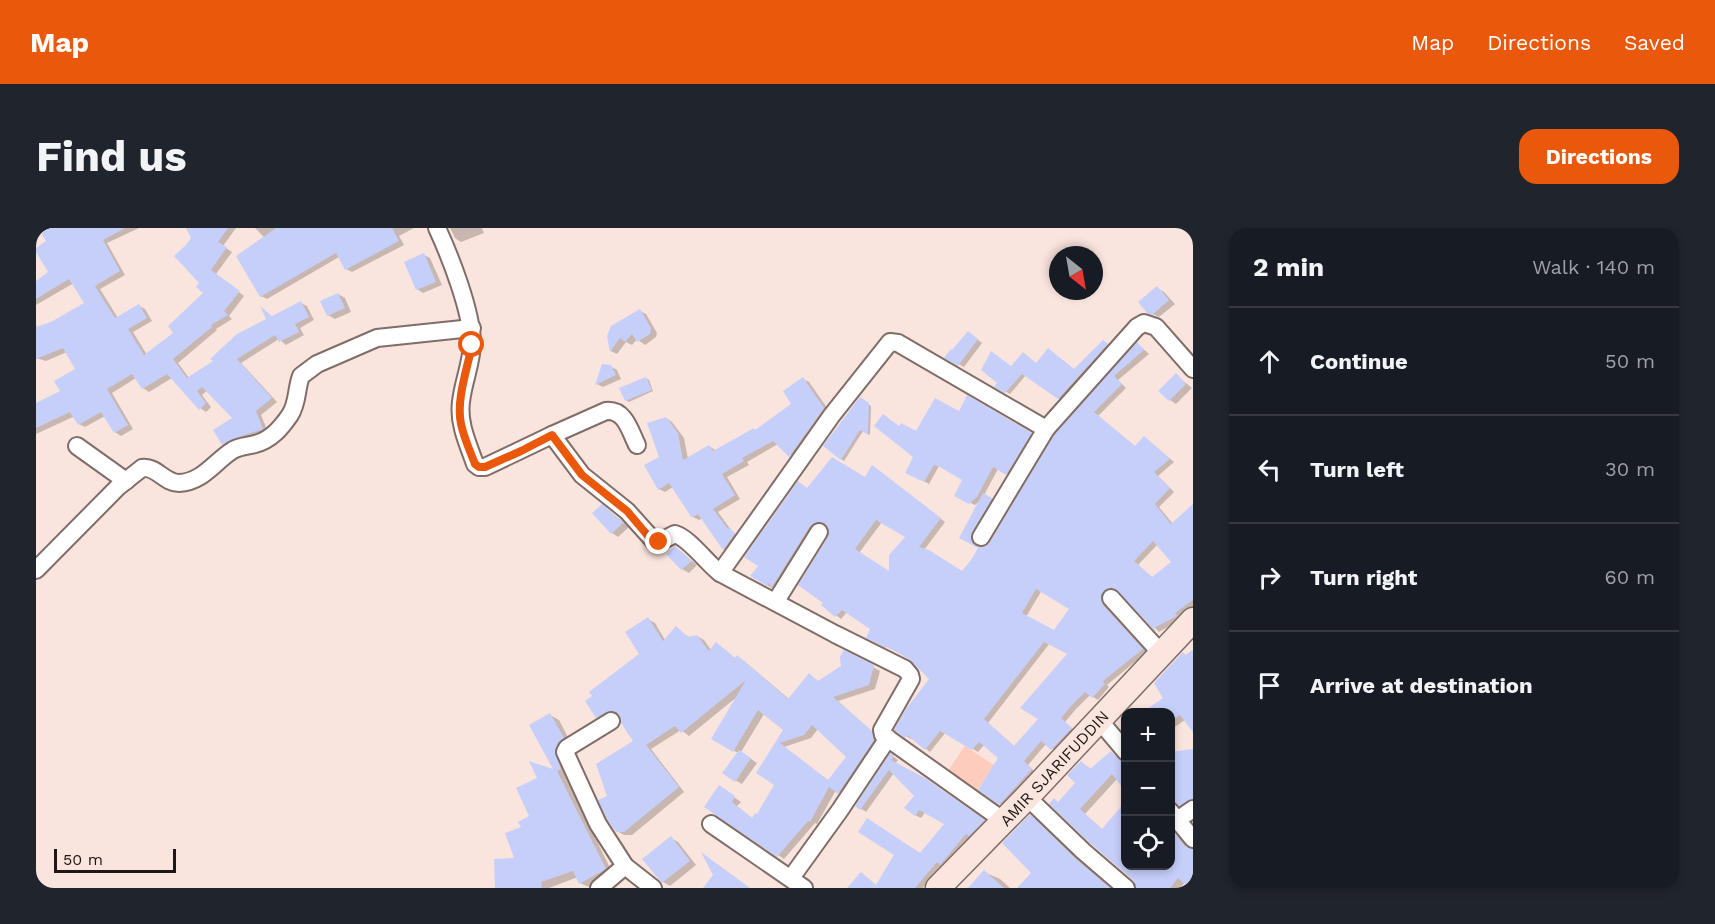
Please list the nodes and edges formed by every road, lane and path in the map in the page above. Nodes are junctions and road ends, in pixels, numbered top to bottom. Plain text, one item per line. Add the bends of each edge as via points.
1 (437, 228) edge
2 (472, 328) junction
3 (1193, 369) edge
4 (1046, 429) junction
5 (552, 435) junction
6 (637, 445) dead end
7 (77, 446) dead end
8 (126, 481) junction
9 (819, 532) dead end
10 (981, 537) dead end
11 (36, 570) edge
12 (720, 573) junction
13 (1111, 598) dead end
14 (776, 601) junction
15 (1190, 630) edge
16 (1160, 652) junction
17 (1099, 720) junction
18 (611, 721) dead end
19 (888, 738) junction
20 (1121, 747) edge
21 (1027, 797) junction
22 (1193, 809) edge
23 (1175, 815) edge
24 (1175, 816) edge
25 (1004, 821) junction
26 (711, 824) dead end
27 (1193, 839) edge
28 (625, 866) junction
29 (798, 883) edge
30 (599, 888) edge
31 (653, 888) edge
32 (938, 888) edge
33 (1126, 888) edge

1 - 2 street
2 - 5 street via 460,414 475,464 485,467
2 - 8 street via 365,342 305,372 298,383 292,413 266,440 234,450 203,475 186,482 167,480 149,467
3 - 4 street via 1156,327 1144,323
4 - 10 street
4 - 12 street via 898,343 890,342 832,415
5 - 6 street via 612,410 623,417
5 - 12 street via 582,475 627,511 649,537 657,542 675,534 687,539
7 - 8 street
8 - 11 street
9 - 14 street
12 - 14 street
13 - 16 street
14 - 19 street via 908,672 911,679 882,730
15 - 16 main road, AMIR SJARIFUDDIN
16 - 17 main road, AMIR SJARIFUDDIN
17 - 20 street
17 - 21 main road, AMIR SJARIFUDDIN
18 - 28 street via 565,752 598,824
19 - 25 street
19 - 29 street
21 - 25 main road, AMIR SJARIFUDDIN
21 - 33 street
22 - 23 street
24 - 27 street
25 - 32 main road, AMIR SJARIFUDDIN
26 - 29 street
28 - 30 street
28 - 31 street

